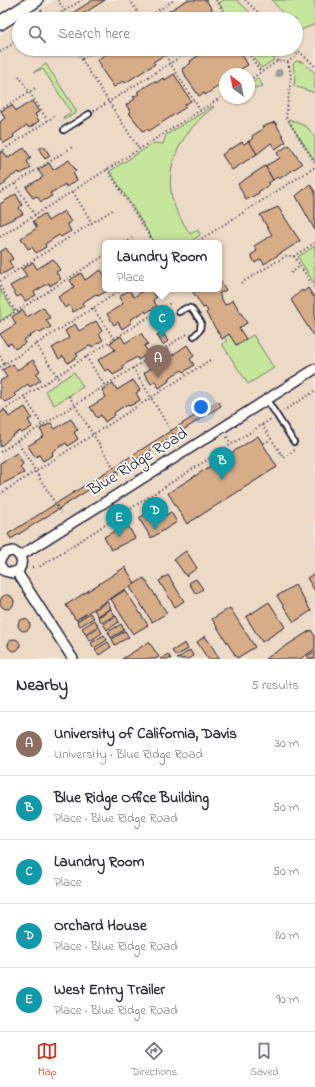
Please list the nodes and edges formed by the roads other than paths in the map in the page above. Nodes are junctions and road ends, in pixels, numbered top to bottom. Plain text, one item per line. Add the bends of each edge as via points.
1 (36, 0) edge
2 (17, 12) edge
3 (12, 15) edge
4 (0, 23) edge
5 (89, 114) road end
6 (64, 130) dead end
7 (179, 312) dead end
8 (193, 334) road end
9 (315, 370) edge
10 (266, 400) junction
11 (294, 442) dead end
12 (20, 556) junction
13 (1, 560) edge
14 (17, 572) junction
15 (73, 659) edge

1 - 2 main road
3 - 4 main road
5 - 6 lane
7 - 8 lane via 191,308 201,322 200,330
9 - 10 street, Blue Ridge Road
10 - 11 lane
10 - 12 street, Blue Ridge Road
12 - 13 street via 13,551
12 - 14 street via 22,565
13 - 14 street via 8,573
14 - 15 street

